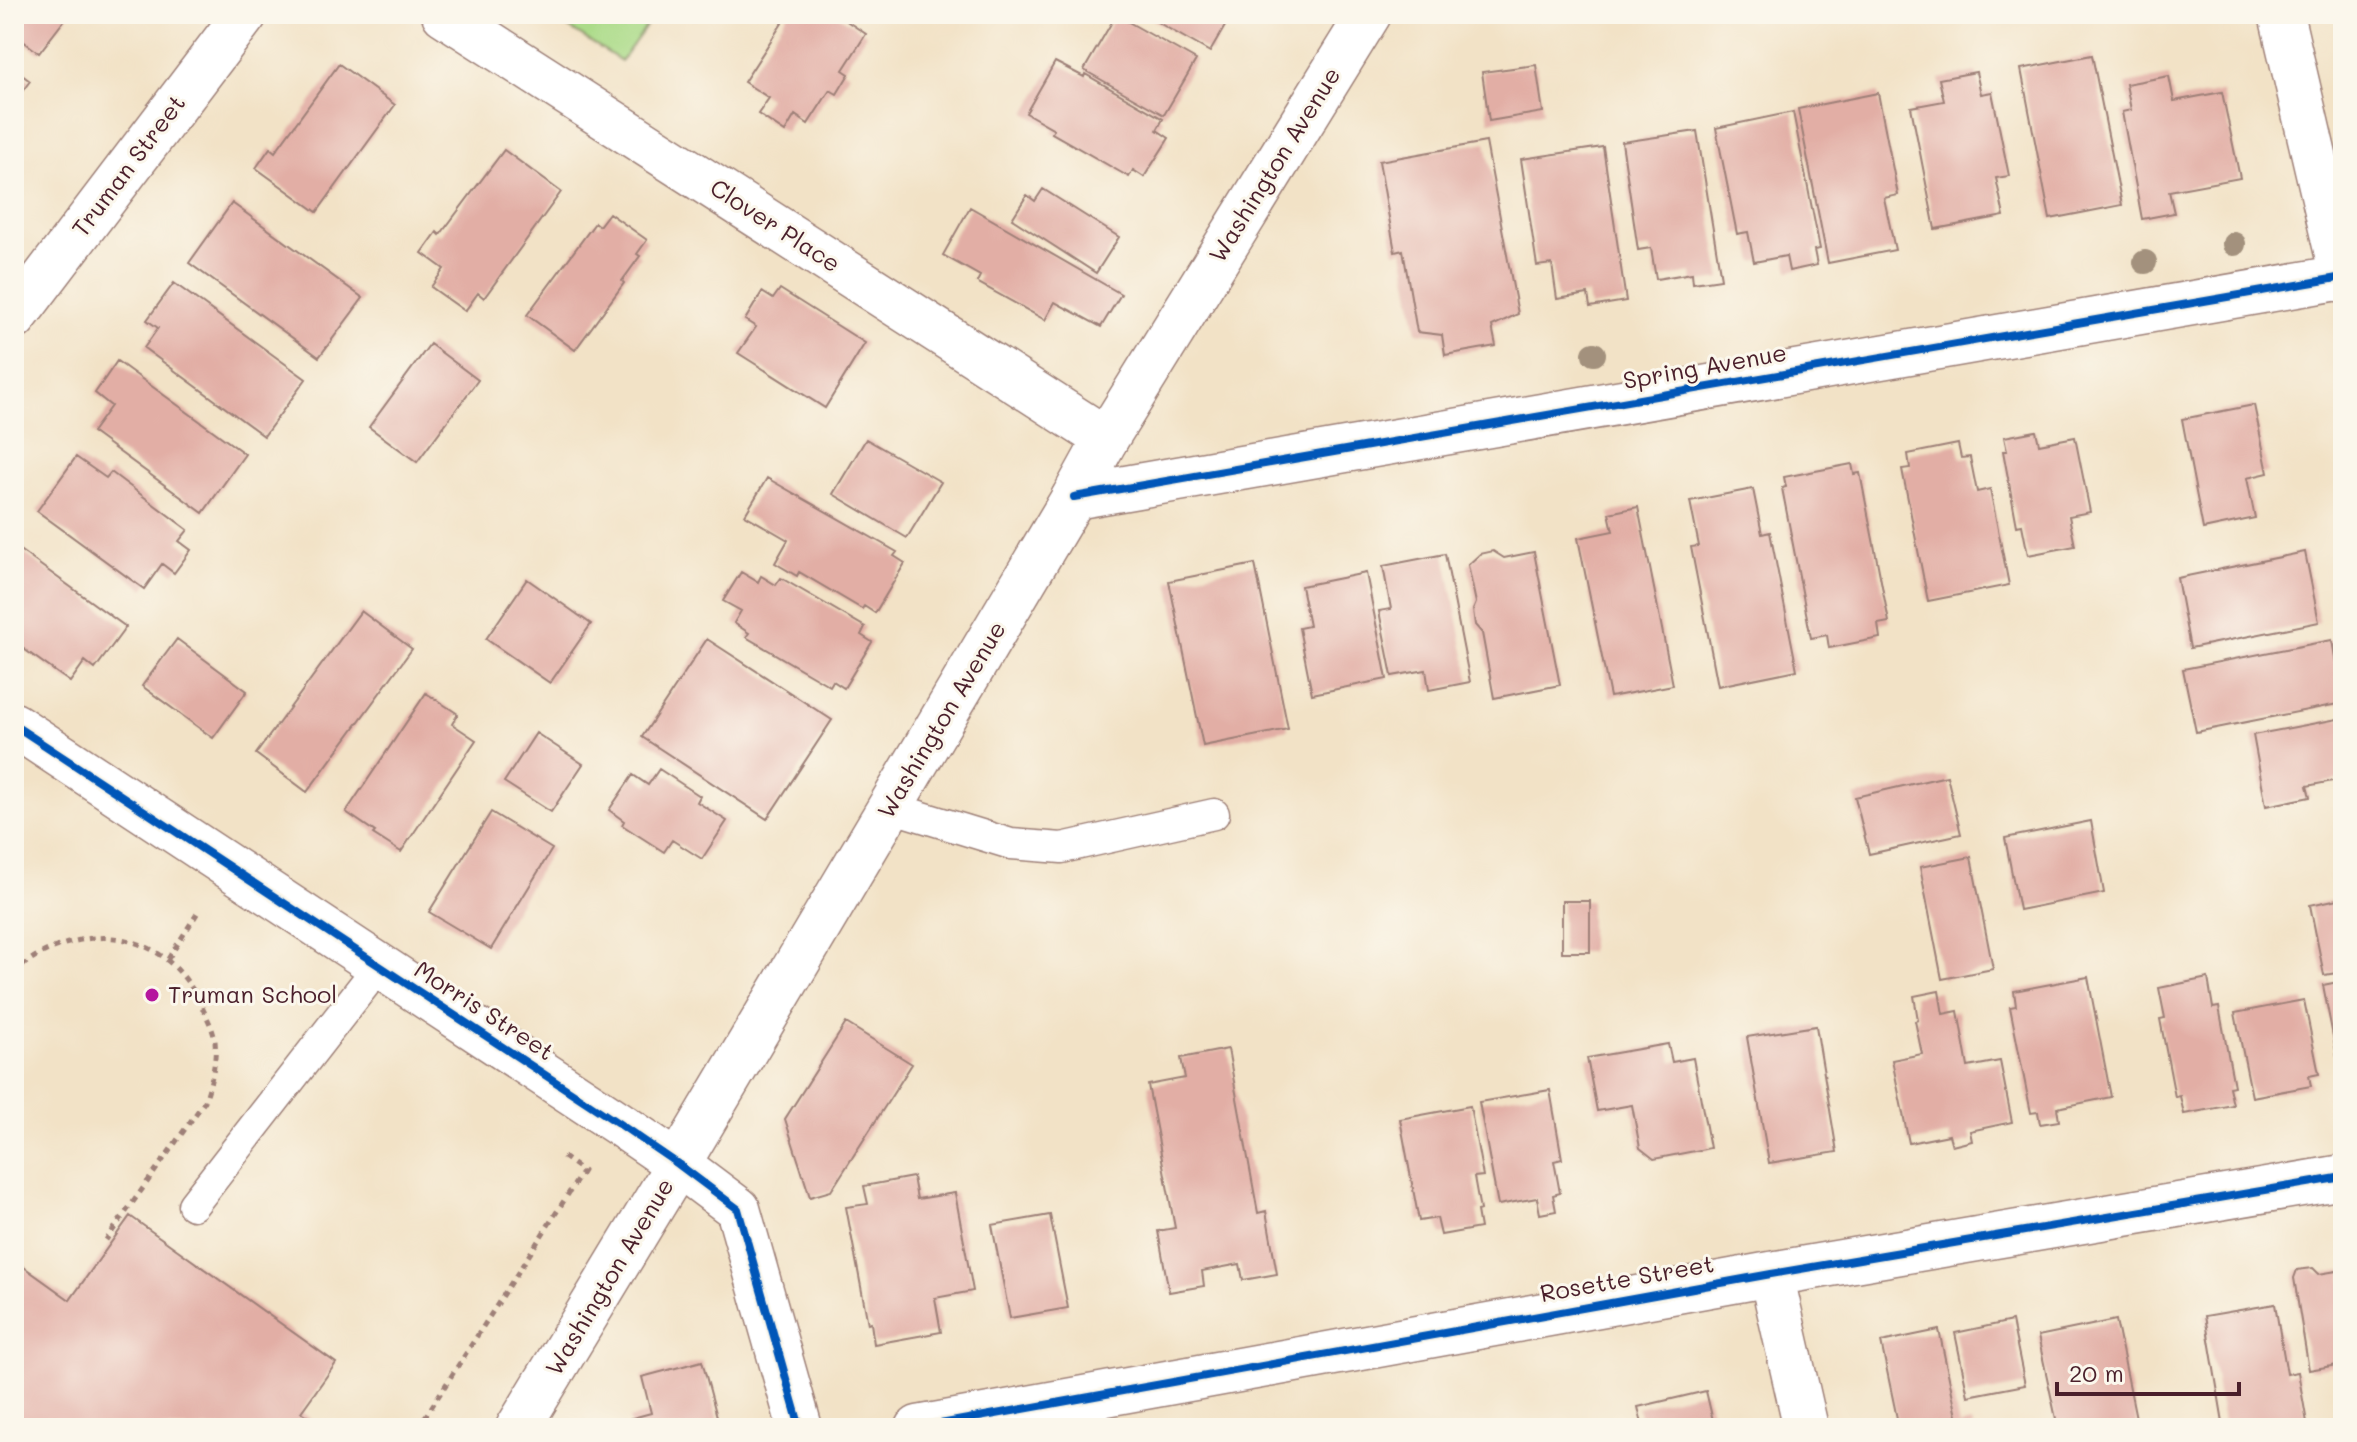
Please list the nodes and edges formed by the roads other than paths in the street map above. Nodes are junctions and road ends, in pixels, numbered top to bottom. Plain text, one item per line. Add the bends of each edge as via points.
1 (245, 14) edge
2 (444, 14) edge
3 (1369, 14) edge
4 (2281, 14) edge
5 (2343, 278) edge
6 (14, 318) edge
7 (1106, 439) junction
8 (1074, 497) junction
9 (14, 725) edge
10 (890, 807) junction
11 (1214, 814) dead end
12 (379, 966) junction
13 (678, 1164) junction
14 (2343, 1177) edge
15 (193, 1205) dead end
16 (1771, 1274) junction
17 (518, 1428) edge
18 (800, 1428) edge
19 (918, 1428) edge
20 (1806, 1428) edge

1 - 6 street, Truman Street
2 - 7 street, Clover Place
3 - 7 street, Washington Avenue
4 - 5 street
5 - 8 street, Spring Avenue
7 - 8 street, Washington Avenue
8 - 10 street, Washington Avenue
9 - 12 street, Morris Street
10 - 11 lane via 1011,844 1062,848
10 - 13 street, Washington Avenue
12 - 13 street, Morris Street
12 - 15 lane
13 - 17 street, Washington Avenue
13 - 18 street, Morris Street via 738,1209
14 - 16 street, Rosette Street
16 - 19 street, Rosette Street
16 - 20 street

